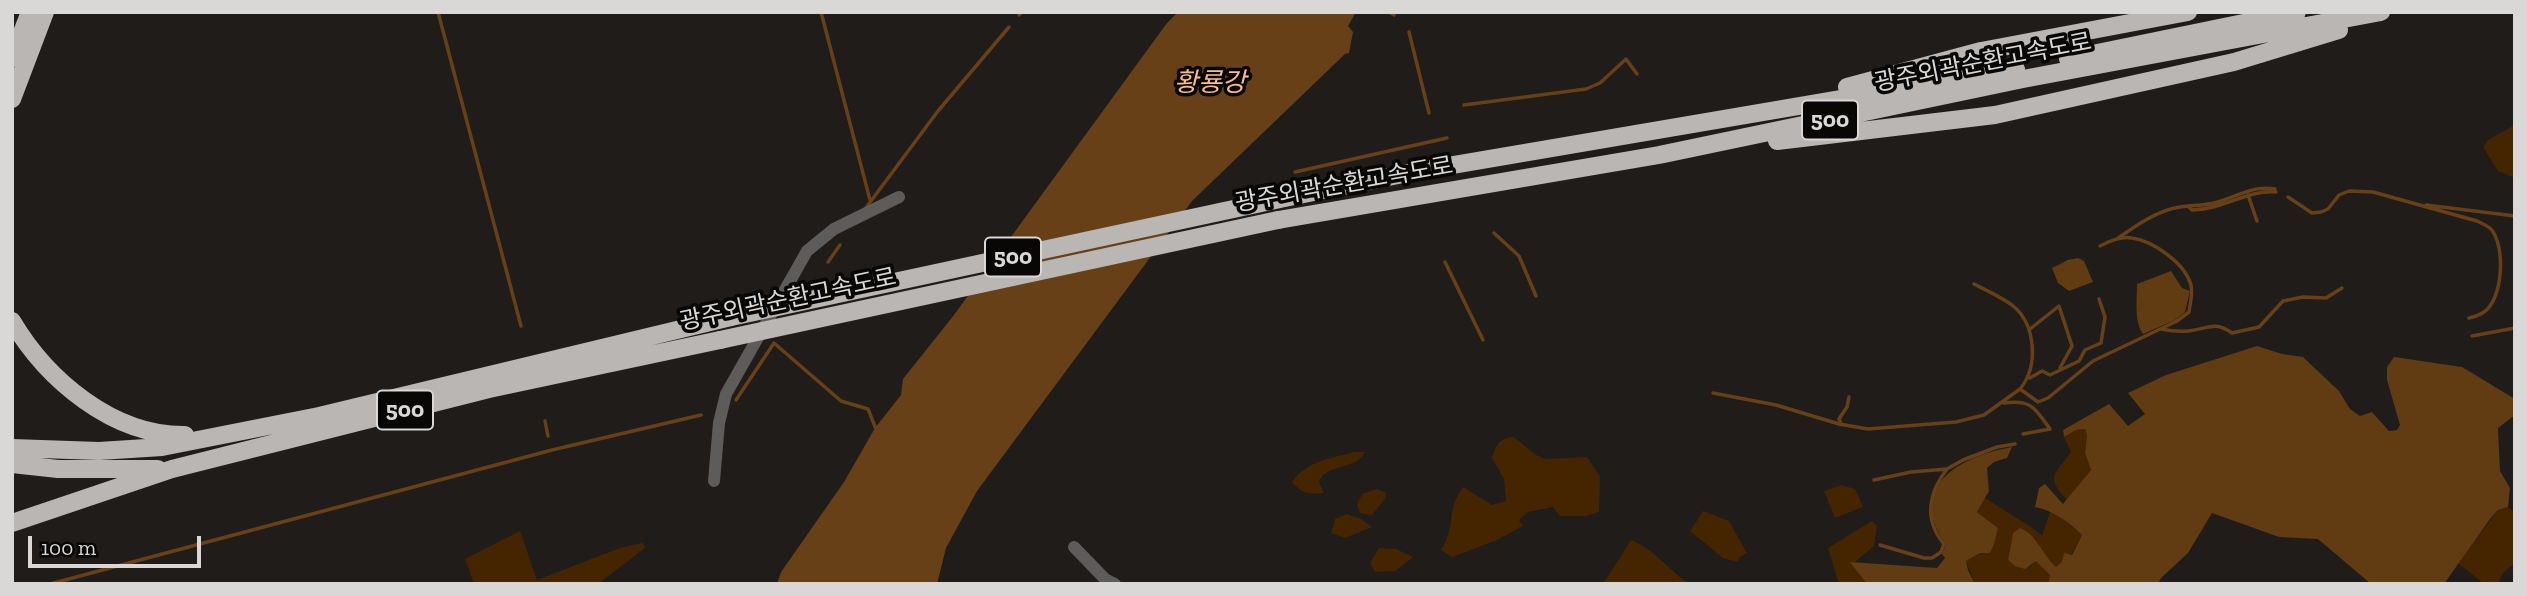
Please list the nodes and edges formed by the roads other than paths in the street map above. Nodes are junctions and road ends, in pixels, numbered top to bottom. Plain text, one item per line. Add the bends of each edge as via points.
1 (30, 12) edge
2 (45, 12) edge
3 (2188, 12) edge
4 (2297, 12) edge
5 (2381, 12) edge
6 (2396, 12) edge
7 (12, 58) edge
8 (12, 99) edge
9 (1740, 116) junction
10 (1659, 156) junction
11 (899, 197) dead end
12 (12, 321) edge
13 (488, 381) junction
14 (320, 423) junction
15 (224, 435) junction
16 (12, 448) edge
17 (12, 464) edge
18 (172, 468) junction
19 (714, 481) dead end
20 (12, 523) edge
21 (1074, 547) dead end
22 (1115, 584) edge

1 - 7 highway
2 - 8 highway
3 - 9 highway via 1982,51
4 - 9 highway, 광주외곽순환고속도로 / 500 via 2015,69
5 - 10 highway, 광주외곽순환고속도로 / 500 via 2023,79
6 - 10 highway via 2234,62 1995,115
9 - 13 highway, 광주외곽순환고속도로 / 500, bridge via 1294,196 732,317
10 - 13 highway, 광주외곽순환고속도로 / 500, bridge via 1278,220 720,340
11 - 19 street via 834,229 807,251 726,394
12 - 15 highway via 26,345 58,380 113,418 164,436
13 - 14 highway, 광주외곽순환고속도로 / 500
13 - 14 highway, 광주외곽순환고속도로 / 500 via 373,402
14 - 15 highway
14 - 18 highway
15 - 16 highway via 162,447 99,452
17 - 18 highway via 58,469
18 - 20 highway
21 - 22 street

